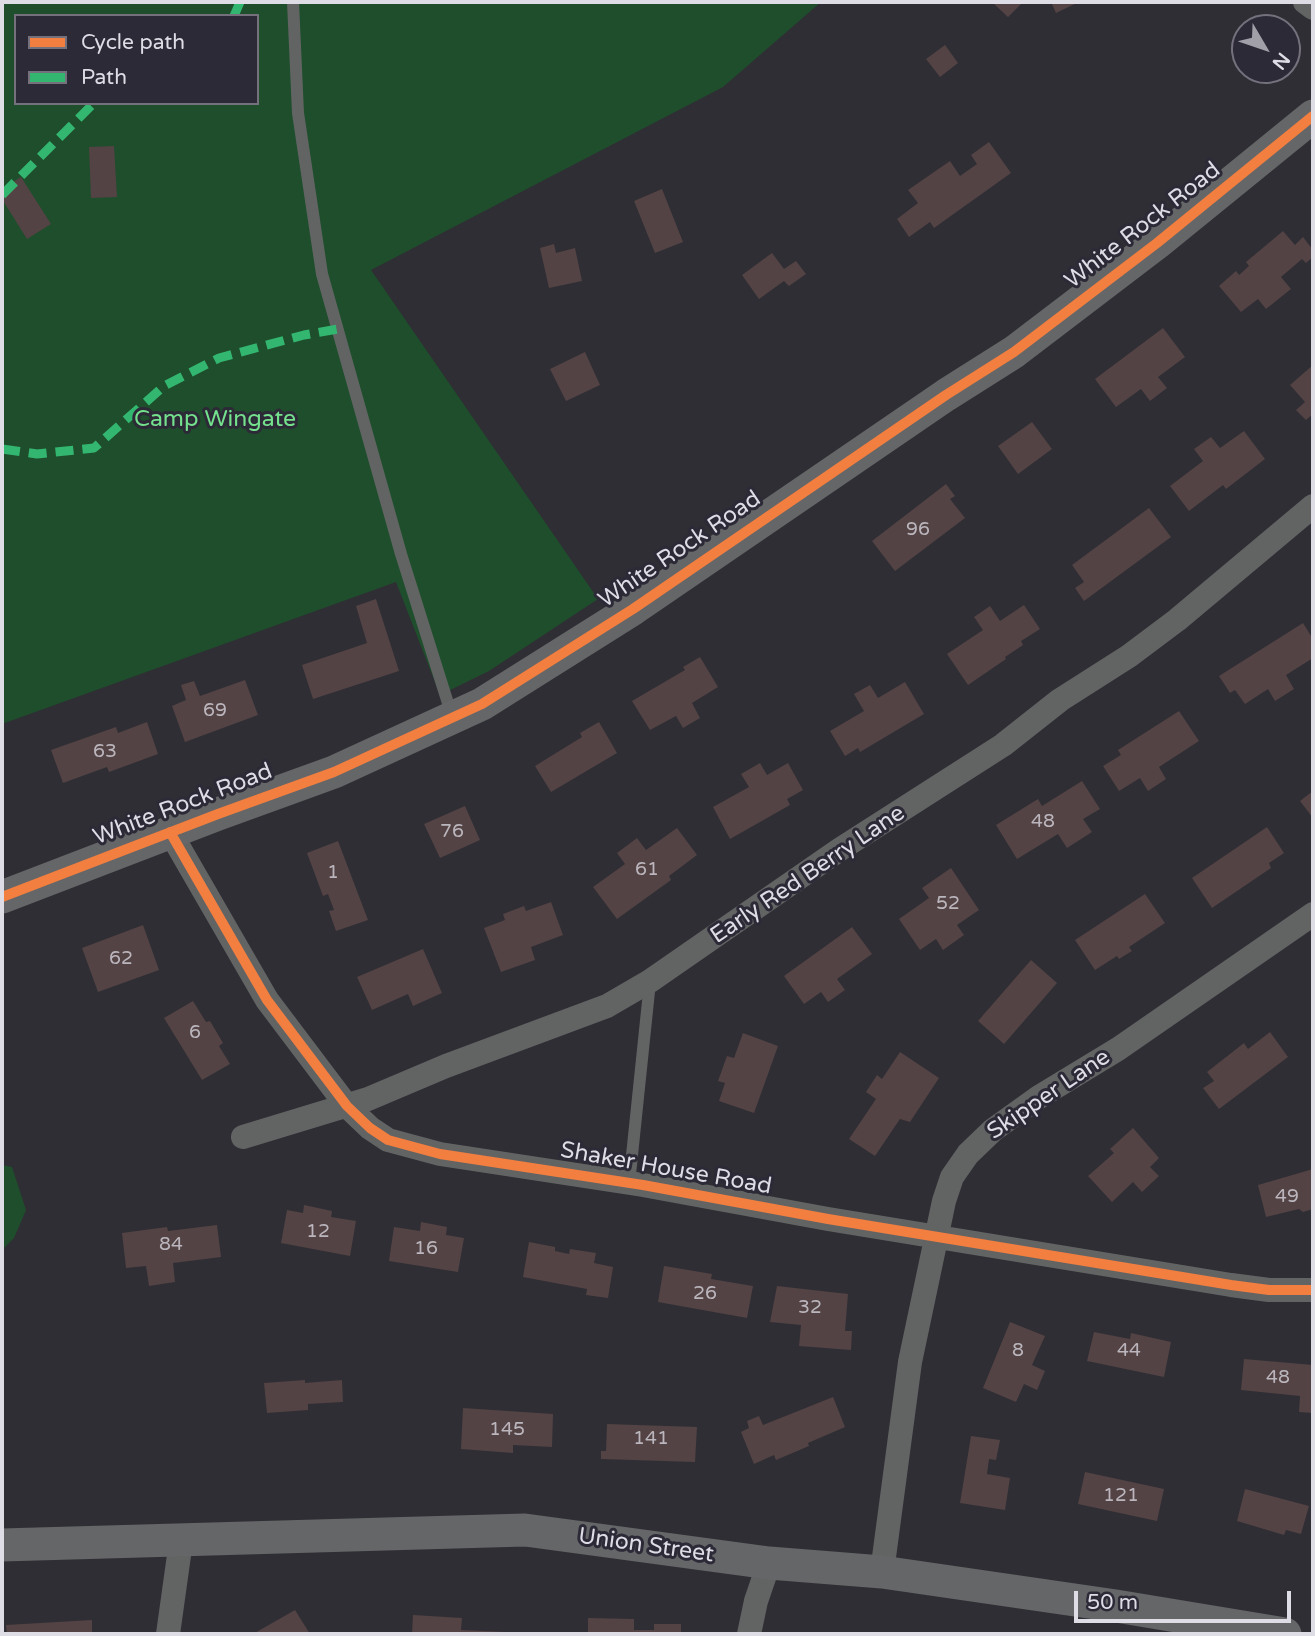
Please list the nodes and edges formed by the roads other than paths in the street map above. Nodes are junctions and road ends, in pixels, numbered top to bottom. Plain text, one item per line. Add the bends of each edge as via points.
1 (293, 2) edge
2 (1305, 2) edge
3 (1313, 8) edge
4 (1313, 116) edge
5 (1313, 506) edge
6 (453, 719) junction
7 (170, 832) junction
8 (2, 897) edge
9 (1313, 914) edge
10 (650, 982) junction
11 (347, 1107) junction
12 (243, 1137) dead end
13 (629, 1184) junction
14 (937, 1237) junction
15 (1313, 1290) edge
16 (181, 1541) junction
17 (2, 1545) edge
18 (769, 1563) junction
19 (882, 1572) junction
20 (168, 1634) edge
21 (749, 1634) edge
22 (1285, 1634) edge

1 - 6 lane via 298,113 322,274
2 - 3 street
4 - 6 street, White Rock Road via 1014,352 622,617
5 - 10 street, Early Red Berry Lane via 1129,656
6 - 7 street, White Rock Road via 334,772
7 - 8 street, White Rock Road
7 - 11 street, Shaker House Road via 267,1000
9 - 14 street, Skipper Lane via 993,1130 952,1177
10 - 11 street, Early Red Berry Lane via 607,1006
10 - 13 lane
11 - 12 street, Early Red Berry Lane
11 - 13 street, Shaker House Road via 388,1140 415,1149
13 - 14 street, Shaker House Road
14 - 15 street, Shaker House Road via 1256,1289
14 - 19 street, Skipper Lane via 910,1362
16 - 17 street, Union Street
16 - 18 street, Union Street via 525,1530
16 - 20 street
18 - 19 street, Union Street
18 - 21 street
19 - 22 street, Union Street

